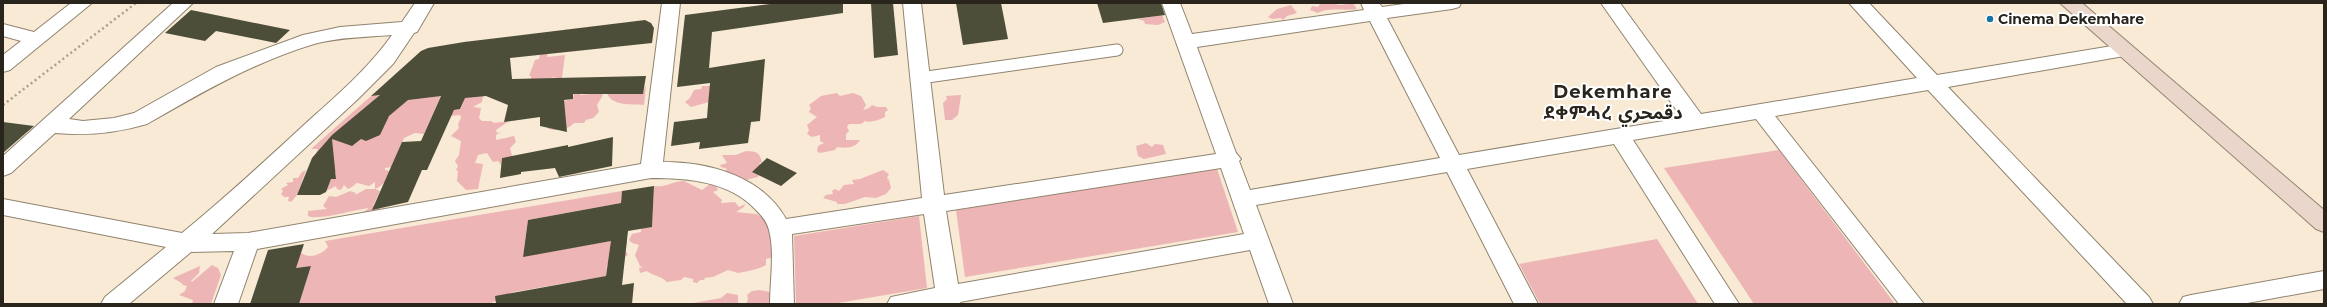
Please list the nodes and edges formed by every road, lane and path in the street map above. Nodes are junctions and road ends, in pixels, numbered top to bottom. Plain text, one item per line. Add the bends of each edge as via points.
1 (83, 3) edge
2 (136, 3) edge
3 (184, 3) edge
4 (425, 3) edge
5 (671, 3) edge
6 (912, 3) edge
7 (1171, 3) edge
8 (1452, 3) edge
9 (1610, 3) edge
10 (1858, 3) edge
11 (2070, 3) edge
12 (1373, 8) edge
13 (410, 28) junction
14 (3, 30) edge
15 (38, 39) junction
16 (1184, 42) junction
17 (1117, 50) dead end
18 (2124, 50) junction
19 (3, 65) edge
20 (920, 78) junction
21 (1933, 84) junction
22 (3, 105) edge
23 (1761, 112) junction
24 (1696, 122) junction
25 (50, 125) junction
26 (1619, 135) junction
27 (1230, 160) junction
28 (1452, 164) junction
29 (3, 168) edge
30 (651, 170) junction
31 (1244, 199) junction
32 (934, 206) junction
33 (3, 208) edge
34 (2324, 224) edge
35 (780, 228) junction
36 (1258, 240) junction
37 (248, 242) junction
38 (188, 243) junction
39 (2324, 280) edge
40 (948, 300) edge
41 (113, 304) edge
42 (226, 304) edge
43 (782, 304) edge
44 (899, 304) edge
45 (1281, 304) edge
46 (1526, 304) edge
47 (1727, 304) edge
48 (1912, 304) edge
49 (2141, 304) edge
50 (2191, 304) edge

1 - 15 street
2 - 22 path
3 - 25 street
4 - 13 street
5 - 30 street
6 - 20 street
7 - 16 street
8 - 12 street
9 - 24 street
10 - 21 street
11 - 18 street
12 - 16 street
12 - 28 street
13 - 25 street via 340,33 310,39 223,72 140,119 83,128
13 - 38 street via 386,59 352,93
14 - 15 street
15 - 19 street
16 - 27 street
17 - 20 lane
18 - 21 street
18 - 34 street
20 - 32 street
21 - 23 street
21 - 49 street
23 - 24 street
23 - 48 street
24 - 26 street
25 - 29 street
26 - 28 street
26 - 47 street
27 - 31 street
27 - 32 street
28 - 31 street
28 - 46 street
30 - 35 street via 695,172 739,186 764,202
30 - 37 street
31 - 36 street
32 - 35 street
32 - 40 street
33 - 38 street
35 - 43 street
36 - 40 street
36 - 45 street
37 - 38 street
37 - 42 street
38 - 41 street
39 - 50 street
40 - 44 street

